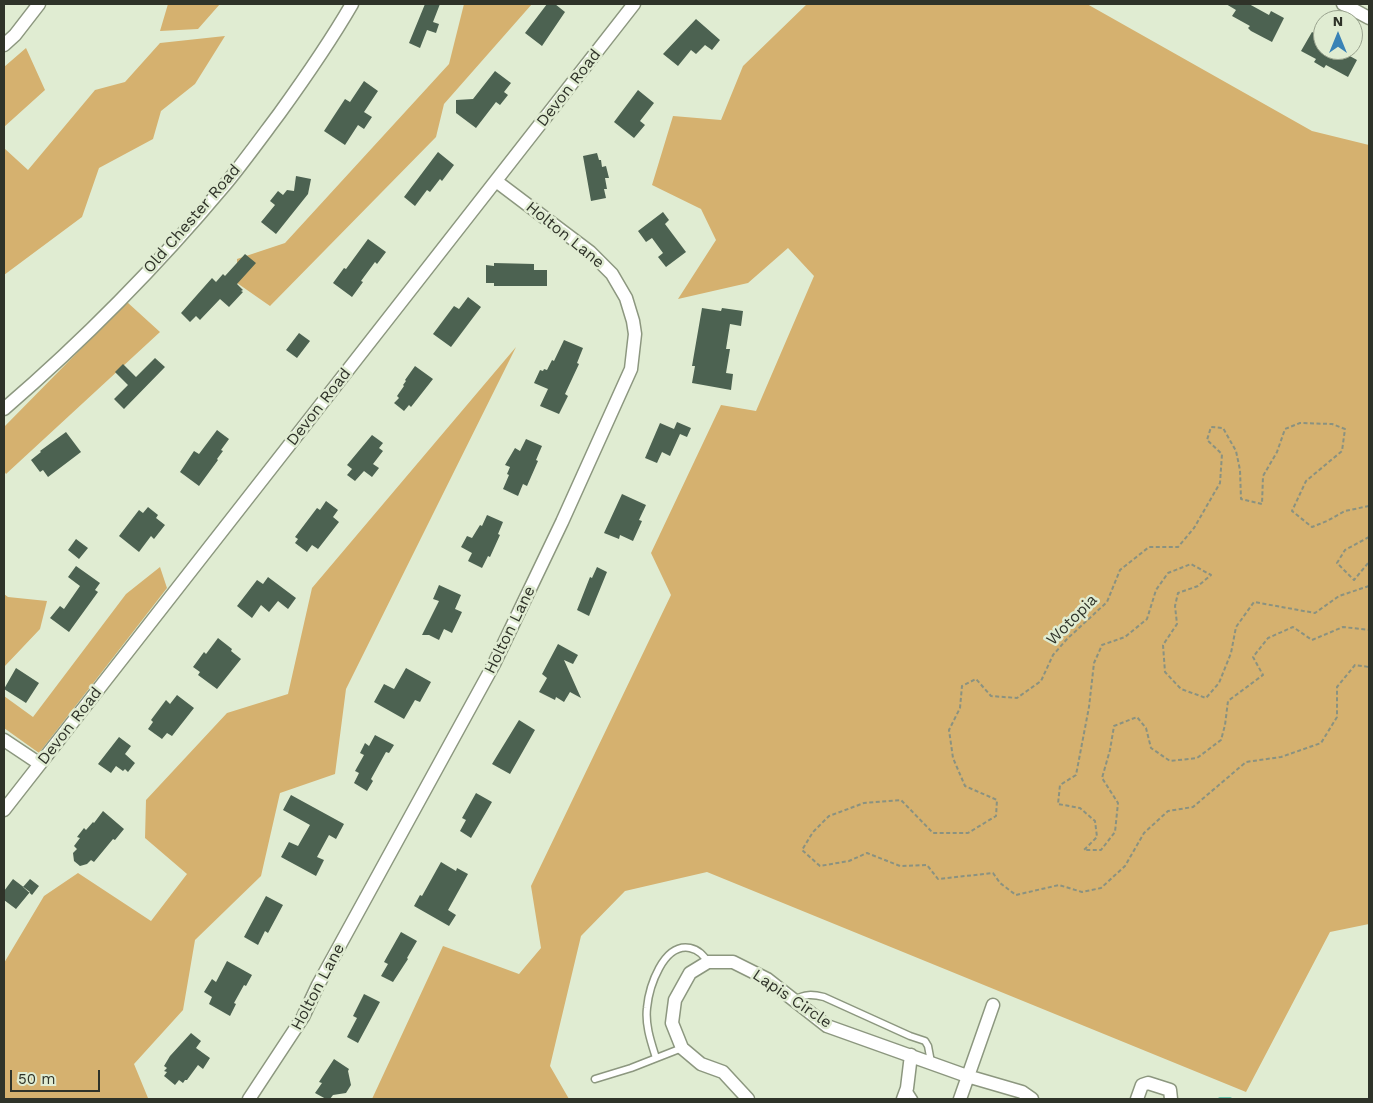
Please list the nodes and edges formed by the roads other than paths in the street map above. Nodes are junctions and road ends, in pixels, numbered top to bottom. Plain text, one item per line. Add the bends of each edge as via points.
1 (39, 4) edge
2 (352, 4) edge
3 (634, 4) edge
4 (1343, 4) edge
5 (1369, 18) edge
6 (4, 45) edge
7 (496, 181) junction
8 (4, 409) edge
9 (4, 740) edge
10 (40, 764) junction
11 (4, 810) edge
12 (708, 962) junction
13 (794, 1000) junction
14 (993, 1005) dead end
15 (682, 1048) junction
16 (911, 1055) junction
17 (656, 1058) junction
18 (931, 1062) junction
19 (967, 1076) junction
20 (595, 1079) dead end
21 (905, 1094) edge
22 (249, 1099) edge
23 (748, 1099) edge
24 (914, 1099) edge
25 (960, 1099) edge
26 (1032, 1099) edge
27 (1137, 1099) edge
28 (1171, 1099) edge

1 - 6 street
2 - 8 street, Old Chester Road via 314,65 225,186 172,246 56,365
3 - 7 street, Devon Road
4 - 5 street
7 - 10 street, Devon Road
7 - 22 street, Holton Lane via 590,252 612,274 626,298 633,321 635,334 631,369 494,664 303,1017
9 - 10 street
10 - 11 street, Devon Road
12 - 13 street, Lapis Circle via 733,962 766,979
12 - 15 street via 690,973 675,1000 672,1023
12 - 17 lane via 697,950 682,948 668,955 660,967 651,986 647,1010 648,1034
13 - 16 street, Lapis Circle via 827,1026
13 - 18 lane via 812,994 824,997 925,1040
14 - 19 street
15 - 17 lane
15 - 23 street via 701,1064 723,1072
16 - 18 street, Lapis Circle
16 - 21 street
17 - 20 lane
18 - 19 street, Lapis Circle
19 - 25 street
19 - 26 street, Lapis Circle via 1022,1092
21 - 24 lane
27 - 28 street via 1142,1085 1148,1083 1170,1090

